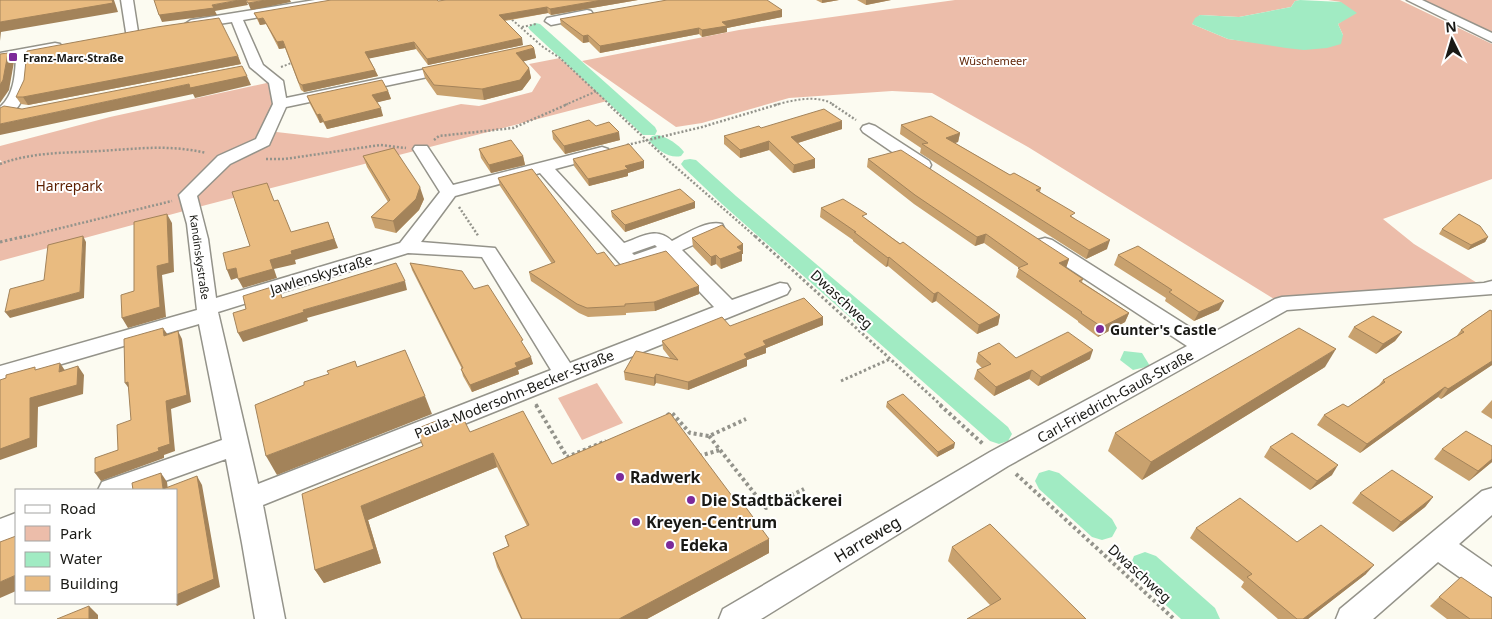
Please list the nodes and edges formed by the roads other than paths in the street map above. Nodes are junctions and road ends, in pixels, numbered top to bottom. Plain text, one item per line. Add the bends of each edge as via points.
1 (127, 0) edge
2 (334, 0) edge
3 (1412, 0) edge
4 (302, 3) edge
5 (599, 12) edge
6 (236, 18) junction
7 (551, 21) dead end
8 (176, 26) edge
9 (132, 33) edge
10 (1492, 38) edge
11 (68, 44) edge
12 (23, 53) junction
13 (0, 57) edge
14 (409, 77) dead end
15 (280, 104) junction
16 (7, 111) edge
17 (869, 129) road end
18 (624, 146) edge
19 (421, 149) dead end
20 (544, 167) junction
21 (942, 178) edge
22 (449, 192) junction
23 (715, 228) edge
24 (1032, 236) edge
25 (407, 248) junction
26 (670, 249) junction
27 (780, 289) dead end
28 (1490, 289) edge
29 (728, 309) junction
30 (207, 311) junction
31 (1205, 347) junction
32 (0, 374) edge
33 (565, 374) junction
34 (235, 445) junction
35 (999, 459) joint
36 (114, 489) edge
37 (1492, 499) edge
38 (247, 500) junction
39 (15, 525) edge
40 (0, 531) edge
41 (1438, 546) junction
42 (1492, 584) edge
43 (270, 619) edge
44 (734, 619) edge
45 (1351, 619) edge

1 - 9 street
2 - 4 street
3 - 10 street
4 - 6 street
5 - 7 street
6 - 8 street
6 - 15 street via 257,70 276,81
11 - 12 street
12 - 13 street
12 - 16 street via 19,93
14 - 15 street
15 - 30 street, Kandinskystraße via 263,142 224,160 188,195 196,224
17 - 21 street
18 - 20 street
19 - 22 street
20 - 22 street
20 - 26 street via 620,251 658,238
22 - 25 street
23 - 26 street
24 - 31 street
25 - 30 street, Jawlenskystraße
25 - 33 street, Jawlenskystraße via 488,252
26 - 29 street
27 - 29 street, Paula-Modersohn-Becker-Straße
28 - 31 street, Carl-Friedrich-Gauß-Straße via 1282,304
29 - 33 street, Paula-Modersohn-Becker-Straße
30 - 32 street, Kandinskystraße
30 - 34 street, Kandinskystraße
31 - 35 street, Carl-Friedrich-Gauß-Straße
33 - 38 street, Paula-Modersohn-Becker-Straße
34 - 36 street
34 - 38 street, Kandinskystraße
35 - 44 street, Harreweg
37 - 41 street
38 - 43 street, Kandinskystraße
39 - 40 street
41 - 42 street
41 - 45 street

